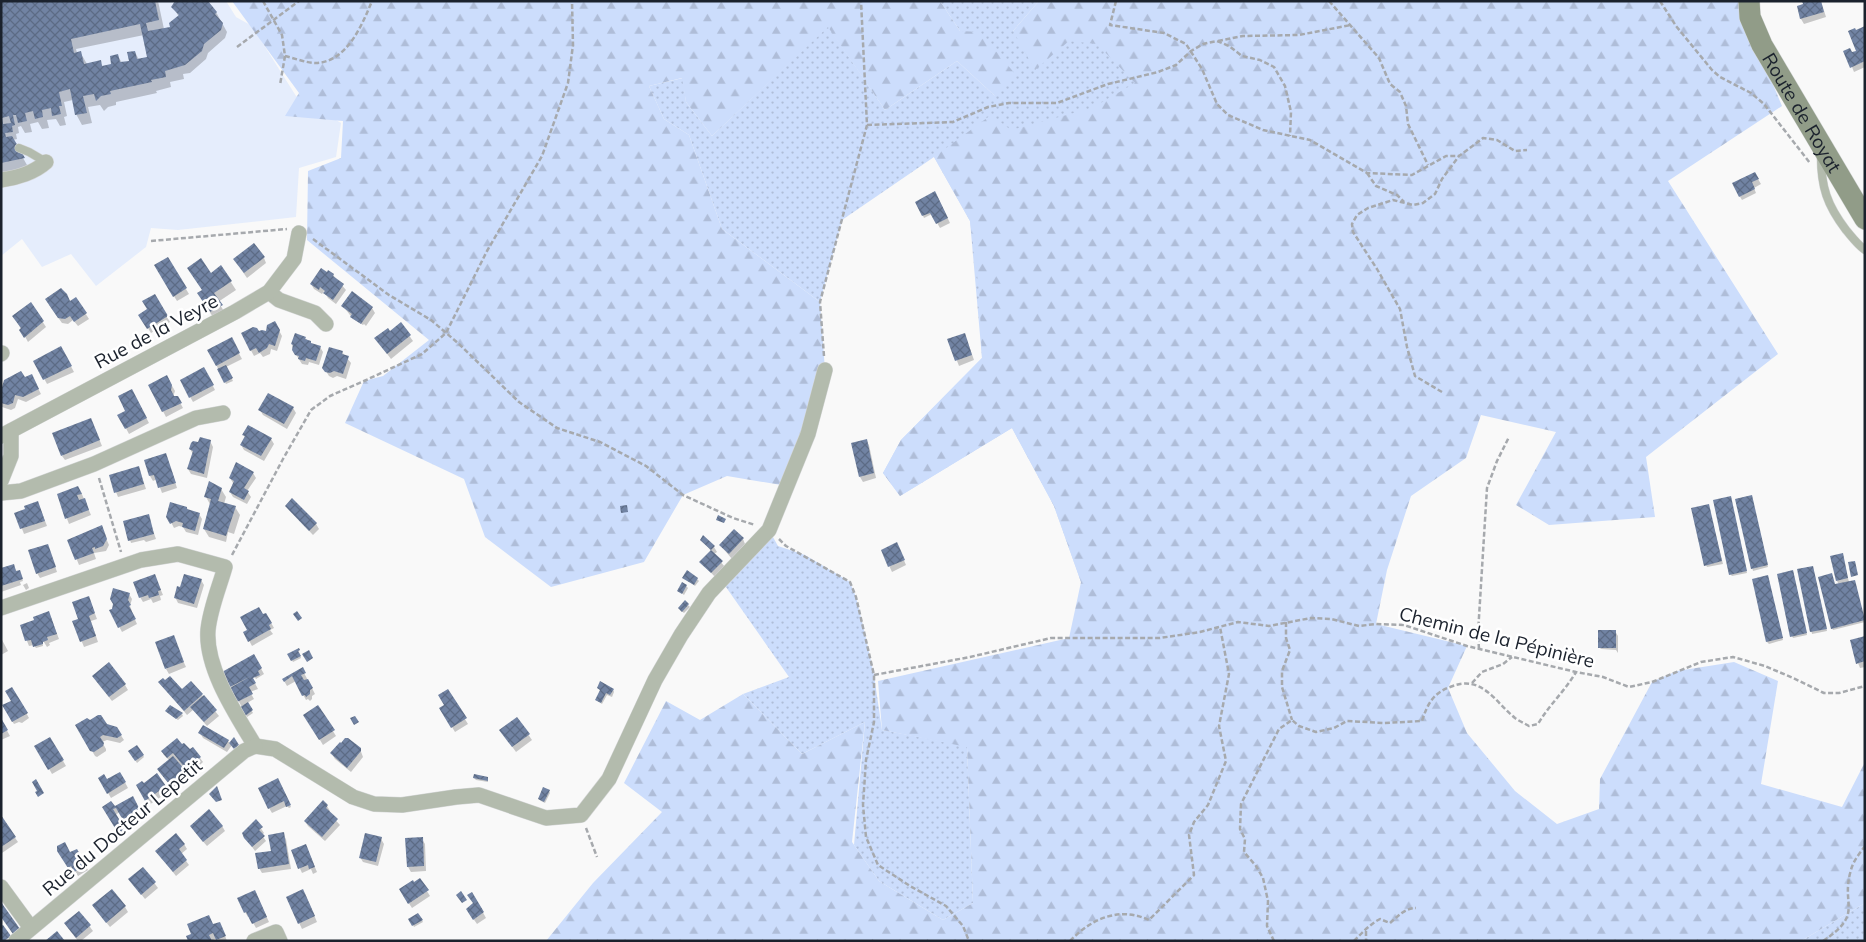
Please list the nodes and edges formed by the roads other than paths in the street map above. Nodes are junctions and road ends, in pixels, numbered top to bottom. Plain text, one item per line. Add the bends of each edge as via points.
1 (1749, 1) edge
2 (1755, 1) edge
3 (1820, 144) junction
4 (19, 148) dead end
5 (46, 162) joint
6 (1, 180) edge
7 (1865, 198) edge
8 (1865, 219) edge
9 (299, 233) road end
10 (1865, 250) edge
11 (269, 292) junction
12 (326, 324) dead end
13 (825, 370) road end
14 (223, 413) dead end
15 (6, 434) edge
16 (1, 481) edge
17 (1, 493) edge
18 (1, 608) edge
19 (255, 746) junction
20 (1, 887) edge
21 (31, 928) junction
22 (16, 941) edge
23 (254, 941) edge
24 (280, 941) edge

1 - 3 main road, Route de Royat via 1750,17 1762,45
2 - 7 main road, Route de Royat via 1773,41
3 - 8 main road, Route de Royat
3 - 10 lane via 1824,192 1834,214
4 - 5 lane
5 - 6 street via 39,168
9 - 11 street, Rue de la Veyre via 294,259
11 - 12 street via 279,300 315,313
11 - 15 street, Rue de la Veyre
13 - 19 street via 808,434 769,530 709,593 681,635 655,680 608,779 581,815 546,818 479,795 402,805 374,804 353,796 275,749
14 - 17 street via 196,418 94,464 21,491
15 - 16 street via 11,456
18 - 19 street via 141,560 178,554 225,568 211,612 208,649 211,664
19 - 21 street, Rue du Docteur Lepetit via 244,751
20 - 21 street
21 - 22 street, Rue du Docteur Lepetit
23 - 24 street via 276,932

